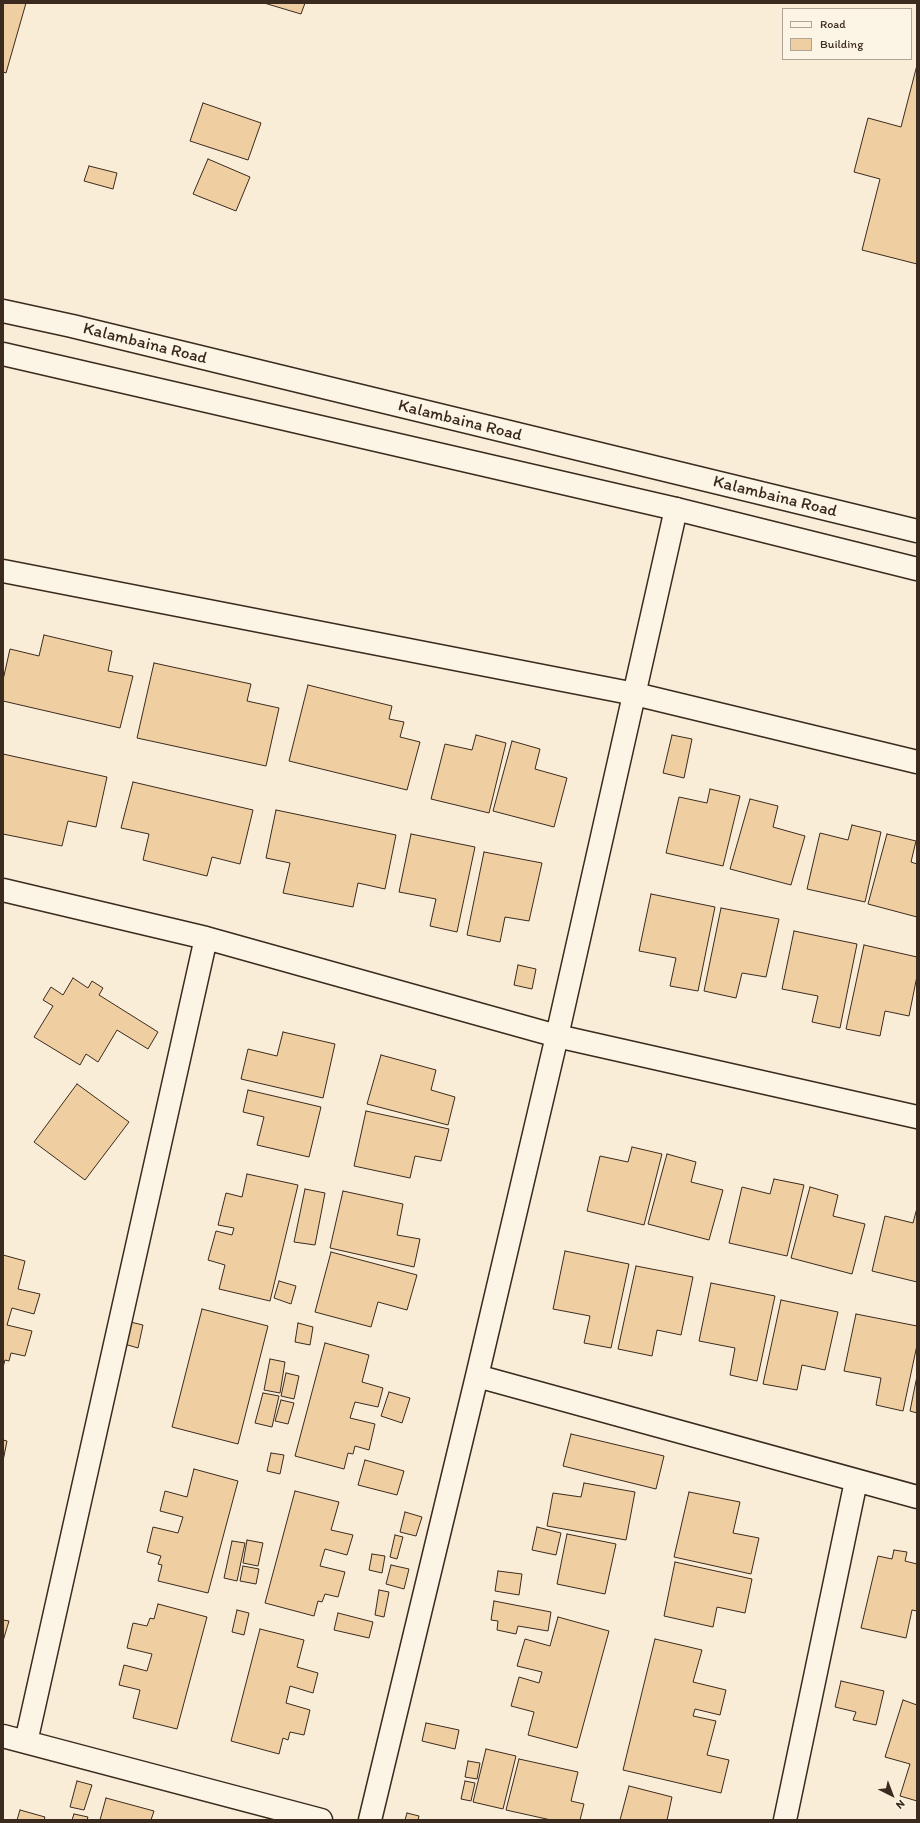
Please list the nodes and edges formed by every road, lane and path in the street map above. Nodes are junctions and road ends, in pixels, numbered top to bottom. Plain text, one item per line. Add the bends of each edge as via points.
1 (3, 311) edge
2 (3, 354) edge
3 (676, 510) junction
4 (917, 531) edge
5 (917, 569) edge
6 (3, 570) edge
7 (635, 694) junction
8 (917, 762) edge
9 (3, 890) edge
10 (206, 938) junction
11 (557, 1036) junction
12 (917, 1117) edge
13 (477, 1376) junction
14 (856, 1481) junction
15 (917, 1497) edge
16 (3, 1736) edge
17 (26, 1742) junction
18 (321, 1820) edge
19 (370, 1820) edge
20 (785, 1820) edge

1 - 4 street, Kalambaina Road
2 - 3 street
3 - 5 street
3 - 7 street
6 - 7 street
7 - 8 street
7 - 11 street
9 - 10 street
10 - 11 street
10 - 17 street
11 - 12 street
11 - 13 street
13 - 14 street
13 - 19 street
14 - 15 street
14 - 20 street
16 - 17 street
17 - 18 street

